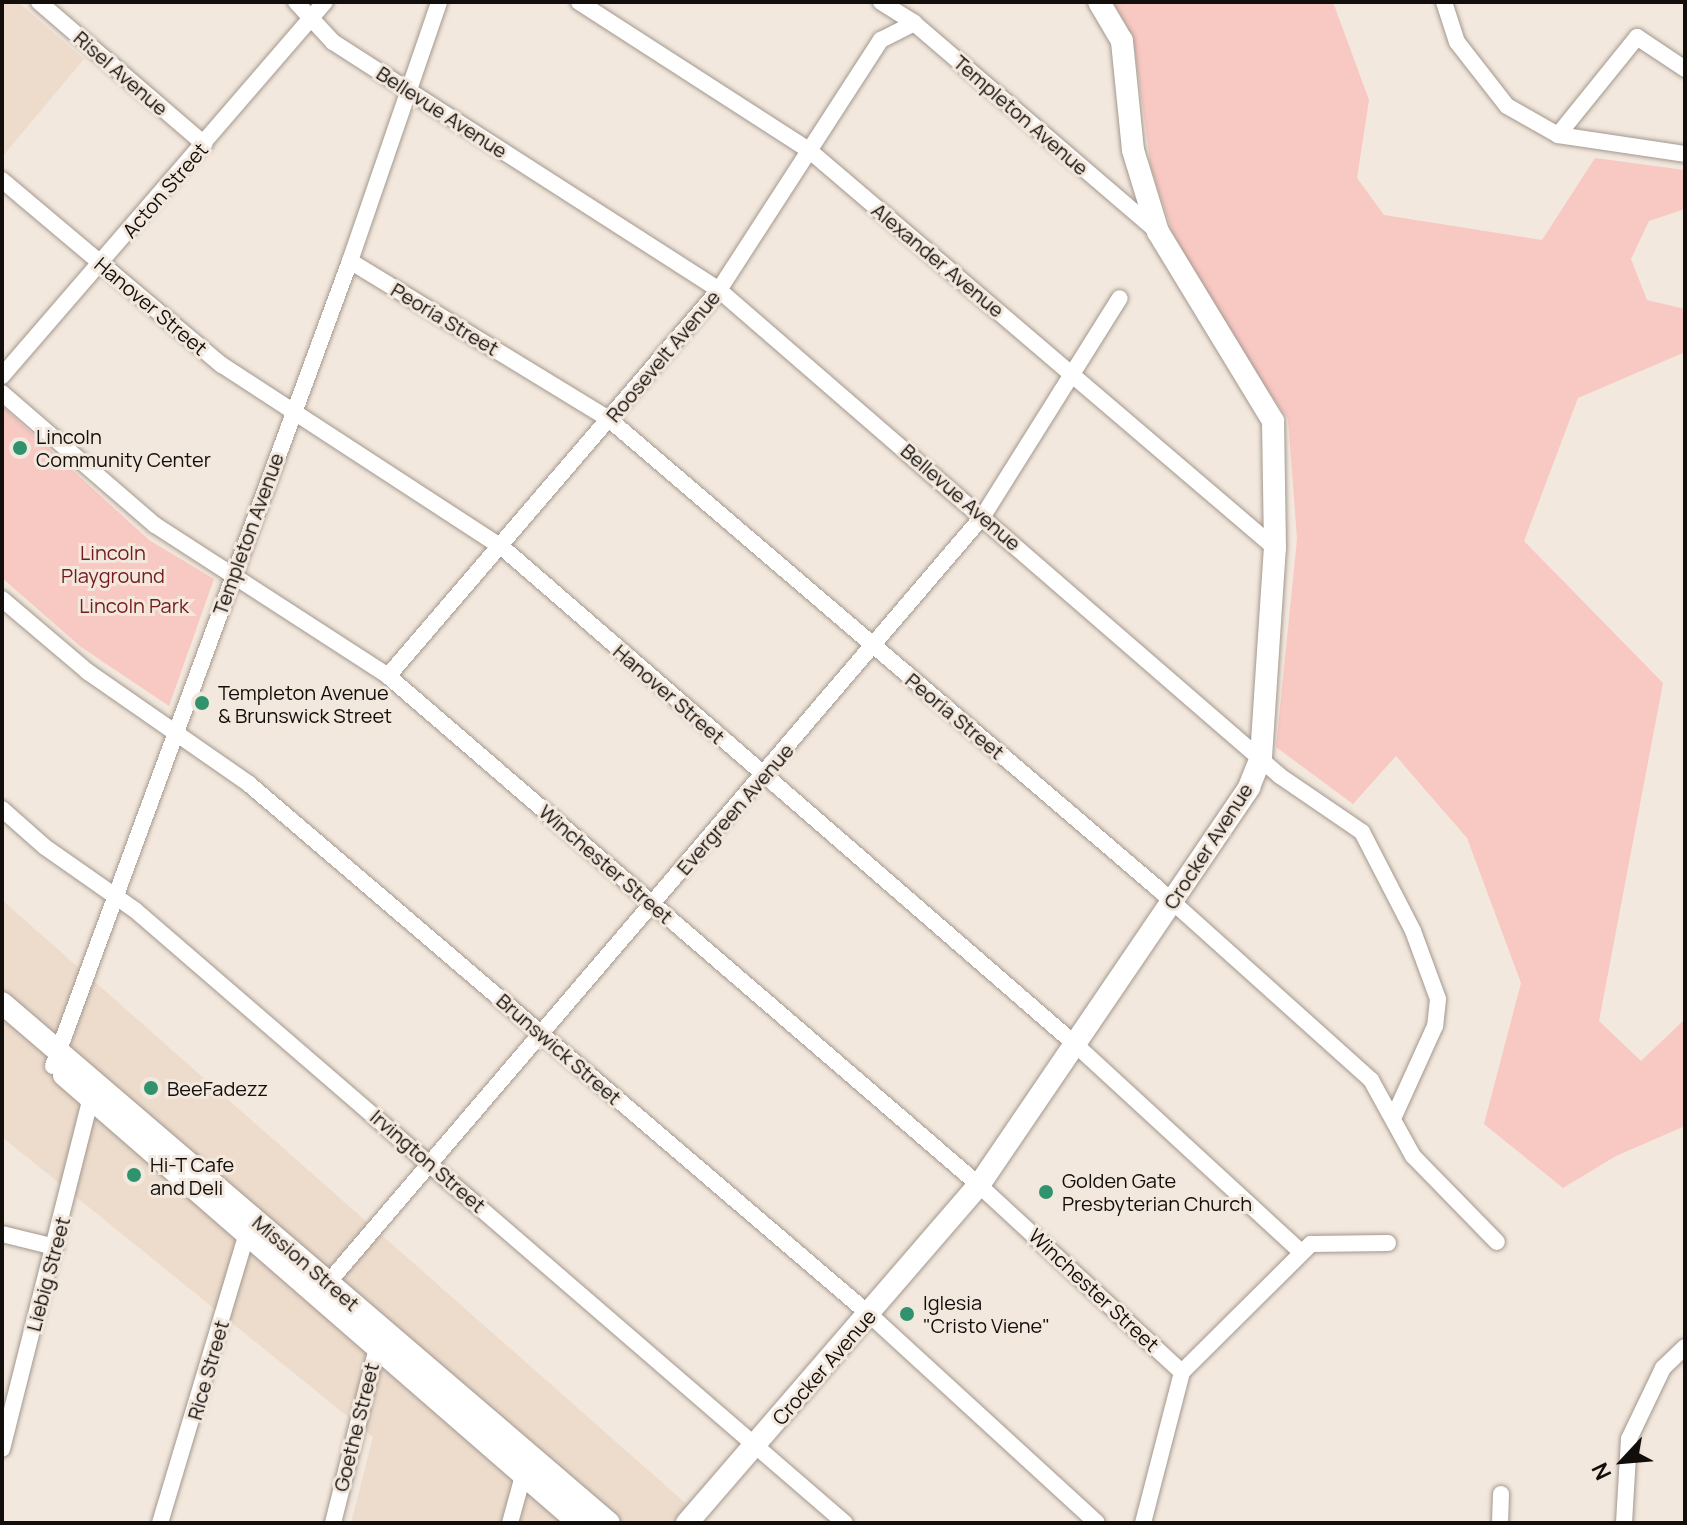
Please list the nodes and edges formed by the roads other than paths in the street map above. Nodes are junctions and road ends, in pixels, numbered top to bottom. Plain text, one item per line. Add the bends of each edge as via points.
1 (39, 2) edge
2 (296, 2) edge
3 (325, 2) edge
4 (439, 2) edge
5 (579, 2) edge
6 (879, 2) edge
7 (1099, 2) edge
8 (1444, 2) edge
9 (312, 19) junction
10 (914, 23) junction
11 (881, 40) junction
12 (1685, 69) edge
13 (407, 90) junction
14 (1558, 135) junction
15 (204, 144) junction
16 (810, 151) junction
17 (1685, 154) edge
18 (2, 180) edge
19 (1158, 232) junction
20 (350, 261) junction
21 (102, 265) junction
22 (719, 290) junction
23 (1120, 298) dead end
24 (1074, 375) junction
25 (2, 376) edge
26 (2, 393) edge
27 (293, 413) junction
28 (610, 420) junction
29 (983, 516) junction
30 (503, 548) junction
31 (1275, 548) junction
32 (232, 574) junction
33 (2, 599) edge
34 (874, 647) junction
35 (388, 676) junction
36 (175, 733) junction
37 (1261, 757) junction
38 (765, 777) junction
39 (2, 809) edge
40 (117, 896) junction
41 (1172, 901) junction
42 (651, 904) junction
43 (2, 1003) edge
44 (2, 1022) edge
45 (540, 1032) junction
46 (1076, 1045) junction
47 (56, 1058) junction
48 (91, 1098) junction
49 (1395, 1114) junction
50 (428, 1160) junction
51 (979, 1185) junction
52 (249, 1224) junction
53 (2, 1234) edge
54 (1497, 1242) dead end
55 (1388, 1243) dead end
56 (55, 1247) junction
57 (1301, 1252) junction
58 (323, 1289) junction
59 (869, 1314) junction
60 (379, 1339) junction
61 (1685, 1347) edge
62 (1182, 1372) junction
63 (757, 1444) junction
64 (2, 1449) edge
65 (526, 1465) junction
66 (1501, 1494) dead end
67 (160, 1523) edge
68 (333, 1523) edge
69 (510, 1523) edge
70 (579, 1523) edge
71 (609, 1523) edge
72 (687, 1523) edge
73 (845, 1523) edge
74 (1097, 1523) edge
75 (1143, 1523) edge
76 (1500, 1523) edge
77 (1624, 1523) edge

1 - 15 street, Risel Avenue
2 - 9 street, Bellevue Avenue
3 - 9 street, Acton Street
4 - 13 street, Templeton Avenue
5 - 16 street, Alexander Avenue
6 - 10 street, Templeton Avenue
6 - 11 street, Templeton Avenue
7 - 19 street, Crocker Avenue via 1122,41 1133,150
8 - 14 street via 1457,42 1500,97
9 - 13 street, Bellevue Avenue via 333,42
9 - 15 street, Acton Street
10 - 11 street
10 - 19 street, Templeton Avenue
11 - 16 street, Roosevelt Avenue
12 - 14 street via 1637,37
13 - 20 street, Templeton Avenue
13 - 22 street, Bellevue Avenue
14 - 17 street
15 - 21 street, Acton Street
16 - 22 street, Roosevelt Avenue
16 - 24 street, Alexander Avenue
18 - 21 street, Hanover Street
19 - 31 street, Crocker Avenue via 1217,335 1269,410
20 - 27 street, Templeton Avenue
20 - 28 street, Peoria Street
21 - 25 street, Acton Street
21 - 27 street, Hanover Street via 222,365
22 - 28 street, Roosevelt Avenue
22 - 29 street, Bellevue Avenue
23 - 24 street, Evergreen Avenue
24 - 29 street, Evergreen Avenue
24 - 31 street, Alexander Avenue
26 - 32 street, Winchester Street via 155,525
27 - 30 street, Hanover Street
27 - 32 street, Templeton Avenue
28 - 30 street, Roosevelt Avenue
28 - 34 street, Peoria Street
29 - 34 street, Evergreen Avenue
29 - 37 street, Bellevue Avenue
30 - 35 street, Roosevelt Avenue
30 - 38 street, Hanover Street
31 - 37 street, Crocker Avenue
32 - 35 street, Winchester Street
32 - 36 street, Templeton Avenue
33 - 36 street, Brunswick Street via 88,672
34 - 38 street, Evergreen Avenue
34 - 41 street, Peoria Street
35 - 42 street, Winchester Street
36 - 40 street, Templeton Avenue
36 - 45 street, Brunswick Street via 249,784
37 - 41 street, Crocker Avenue via 1249,787
37 - 49 street, Bellevue Avenue via 1362,832 1418,945 1438,999 1435,1026
38 - 42 street, Evergreen Avenue
38 - 46 street, Hanover Street
39 - 40 street, Irvington Street via 45,847
40 - 47 street, Templeton Avenue
40 - 50 street, Irvington Street
41 - 46 street, Crocker Avenue
41 - 49 street, Peoria Street via 1371,1080
42 - 45 street, Evergreen Avenue
42 - 51 street, Winchester Street
43 - 47 street, Mission Street
44 - 47 street, Mission Street
45 - 50 street, Evergreen Avenue
45 - 59 street, Brunswick Street
46 - 51 street, Crocker Avenue
46 - 57 street, Hanover Street
47 - 48 street, Mission Street
47 - 52 street, Mission Street
48 - 52 street, Mission Street
48 - 56 street, Liebig Street
49 - 54 street, Peoria Street via 1413,1156
50 - 58 street, Evergreen Avenue
50 - 63 street, Irvington Street
51 - 59 street, Crocker Avenue
51 - 62 street, Winchester Street
52 - 58 street, Mission Street
52 - 67 street, Rice Street
53 - 56 street
55 - 57 street via 1311,1244
56 - 64 street, Liebig Street
57 - 62 street
58 - 60 street, Mission Street
59 - 63 street, Crocker Avenue
59 - 74 street, Brunswick Street
60 - 65 street, Mission Street
60 - 68 street, Goethe Street
61 - 77 street via 1663,1368 1629,1439
62 - 75 street
63 - 72 street, Crocker Avenue
63 - 73 street, Irvington Street
65 - 69 street
65 - 70 street, Mission Street
65 - 71 street, Mission Street
66 - 76 street

